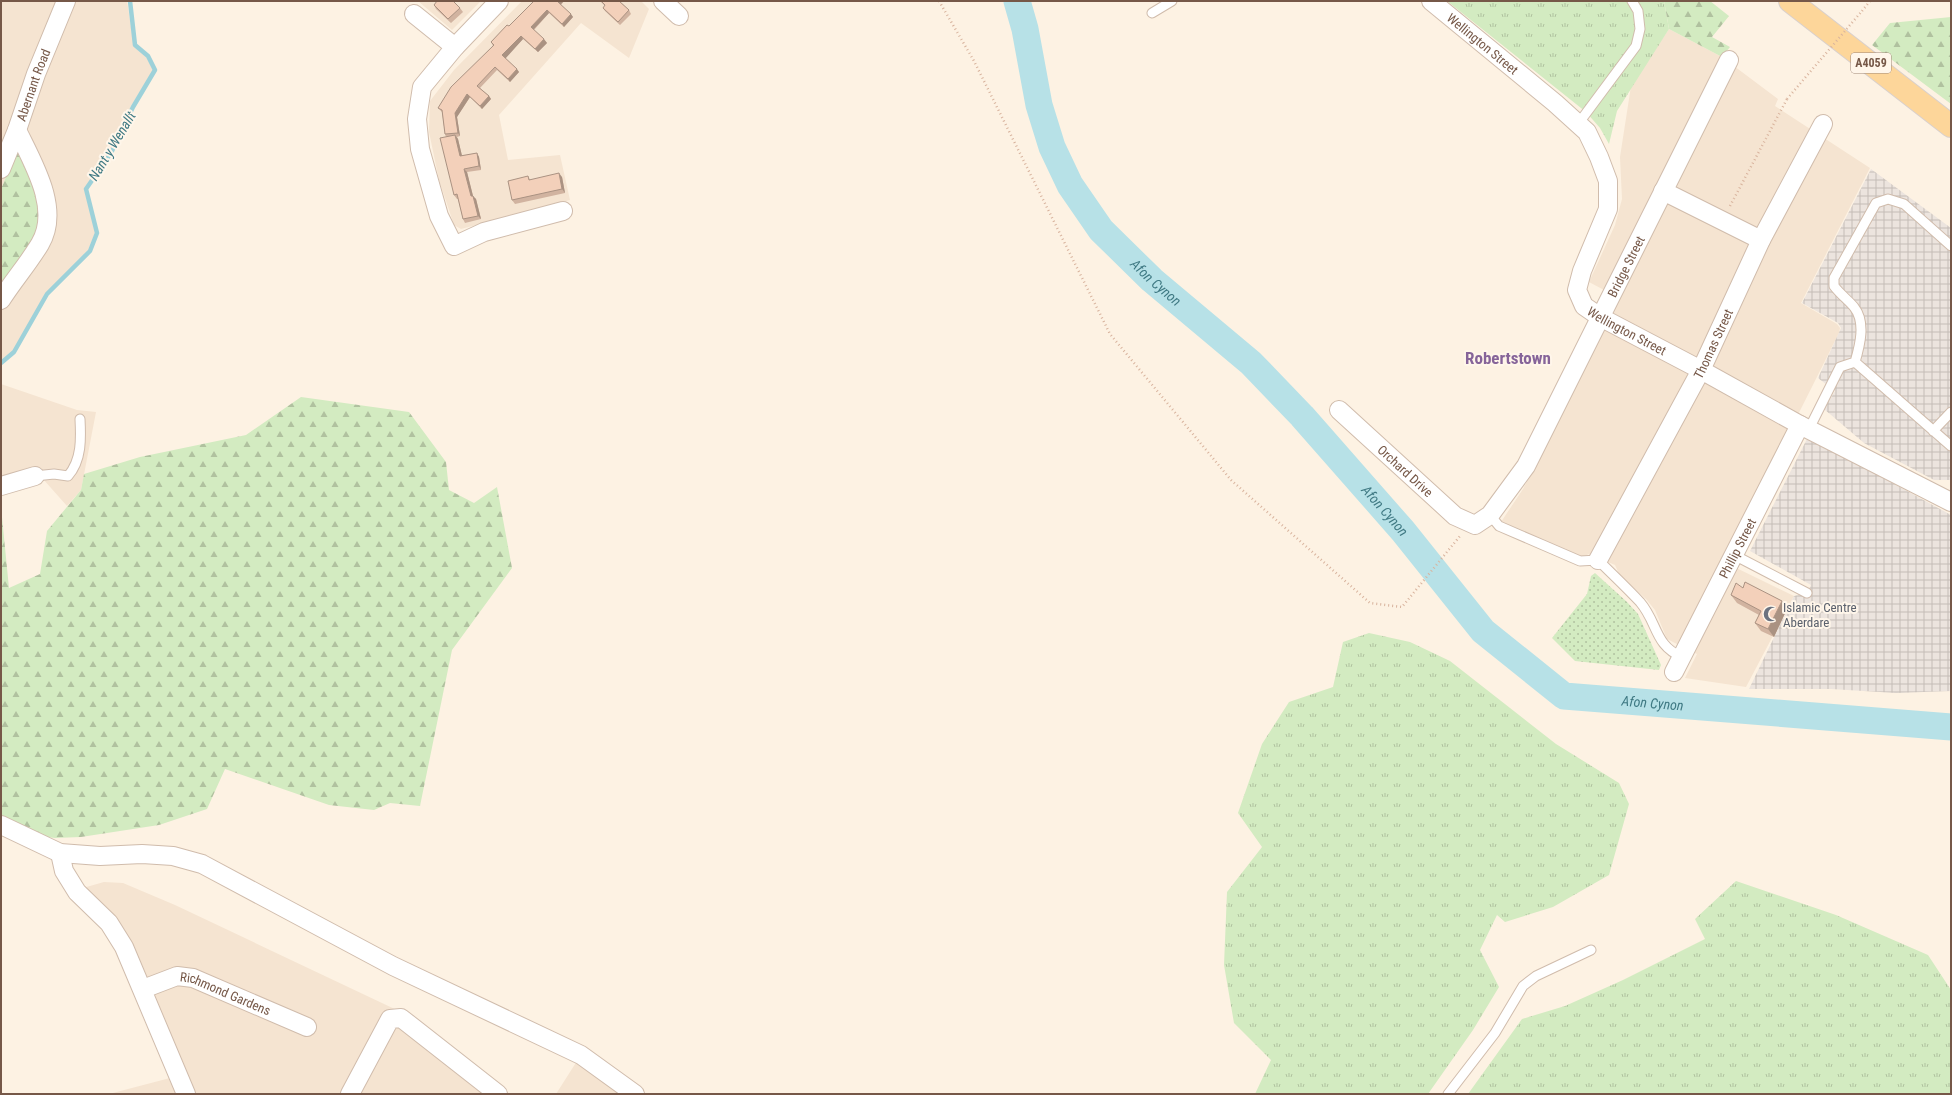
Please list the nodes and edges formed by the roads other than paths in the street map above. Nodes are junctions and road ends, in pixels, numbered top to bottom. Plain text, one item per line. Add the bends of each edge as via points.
1 (66, 1) edge
2 (498, 1) edge
3 (663, 1) edge
4 (1172, 1) edge
5 (1431, 1) edge
6 (1632, 1) edge
7 (1790, 1) edge
8 (1152, 13) dead end
9 (414, 14) dead end
10 (679, 16) dead end
11 (455, 47) junction
12 (1729, 60) dead end
13 (1578, 124) junction
14 (1823, 124) dead end
15 (1951, 126) edge
16 (17, 130) junction
17 (1, 169) edge
18 (1663, 191) junction
19 (563, 212) dead end
20 (1762, 240) junction
21 (1951, 246) edge
22 (1, 300) edge
23 (1600, 318) junction
24 (1855, 362) junction
25 (1701, 370) junction
26 (1339, 410) dead end
27 (1951, 412) edge
28 (80, 419) dead end
29 (1804, 427) junction
30 (1934, 430) junction
31 (1951, 446) edge
32 (35, 476) joint
33 (1, 486) edge
34 (1951, 502) edge
35 (1490, 515) junction
36 (1475, 525) joint
37 (1734, 554) junction
38 (1598, 560) junction
39 (1808, 593) dead end
40 (1678, 664) joint
41 (1, 825) edge
42 (60, 853) junction
43 (1591, 950) dead end
44 (143, 989) junction
45 (307, 1027) dead end
46 (186, 1094) edge
47 (350, 1094) edge
48 (498, 1094) edge
49 (635, 1094) edge
50 (1448, 1094) edge

1 - 16 street, Abernant Road via 36,74
2 - 11 street
3 - 10 street
4 - 8 lane
5 - 13 street, Wellington Street
6 - 13 lane via 1638,11 1640,28 1636,46
7 - 15 main road, A4059
9 - 11 street
11 - 19 street via 422,87 417,119 420,149 439,216 454,246 484,232
12 - 18 street, Bridge Street
13 - 23 street, Wellington Street via 1587,132 1600,157 1608,181 1608,209 1582,271 1577,290 1584,306
14 - 20 street, Thomas Street
16 - 17 street, Abernant Road
16 - 22 street via 32,160 48,205 48,225 40,244
18 - 20 street
18 - 23 street, Bridge Street
20 - 25 street, Thomas Street
21 - 24 lane via 1904,204 1888,199 1876,203 1834,278 1834,286 1855,308 1858,317 1861,331
23 - 25 street, Wellington Street
23 - 35 street, Bridge Street via 1526,466
24 - 29 lane via 1840,367
24 - 30 lane
25 - 29 street, Wellington Street
25 - 38 street, Thomas Street
26 - 36 street, Orchard Drive via 1455,516
27 - 30 lane
28 - 32 lane via 82,443 73,470 68,476
29 - 34 street, Wellington Street
29 - 37 street, Phillip Street
30 - 31 lane
32 - 33 street
35 - 36 street, Bridge Street
35 - 38 lane via 1499,526 1580,561
37 - 39 lane
37 - 40 street, Phillip Street
38 - 40 lane via 1640,603 1650,616 1661,643 1672,653
41 - 42 street
42 - 44 street via 64,871 77,892 109,923 124,947
42 - 49 street via 173,856 202,864 393,966 581,1055
43 - 50 lane via 1536,976 1523,986 1495,1033
44 - 45 street, Richmond Gardens via 177,976 193,978
44 - 46 street
47 - 48 street via 390,1019 401,1018

